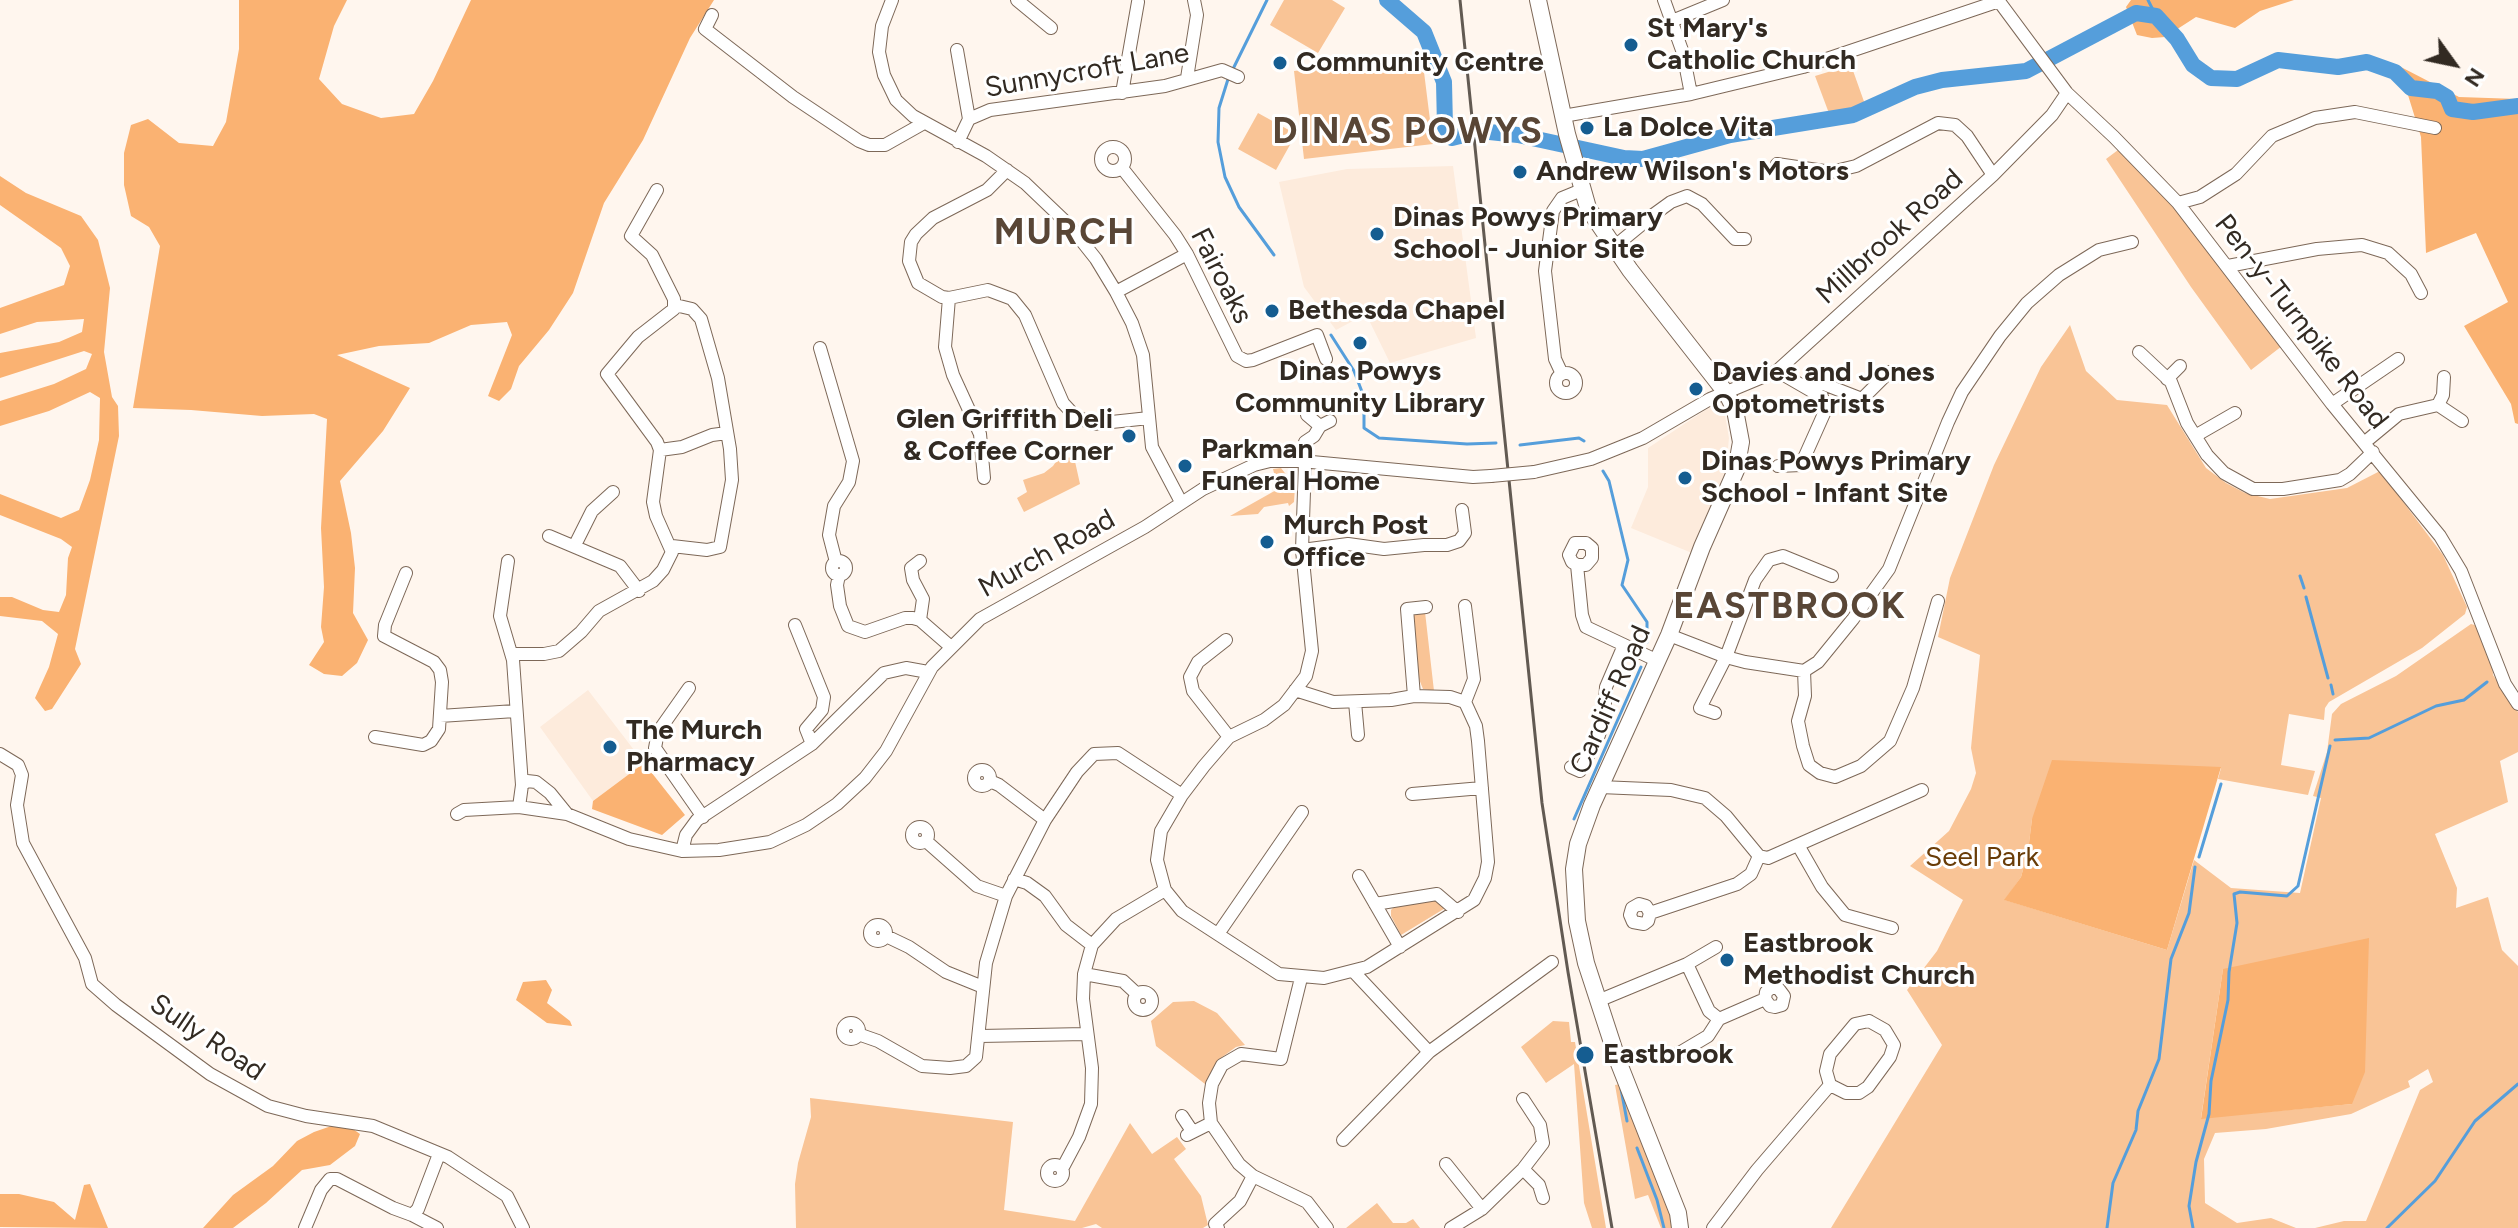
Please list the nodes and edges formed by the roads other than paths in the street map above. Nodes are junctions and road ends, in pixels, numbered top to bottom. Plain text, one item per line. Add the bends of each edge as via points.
1 (892, 0) edge
2 (1017, 0) edge
3 (1040, 0) edge
4 (1194, 0) edge
5 (1538, 0) edge
6 (1664, 0) edge
7 (1723, 0) edge
8 (1999, 1) edge
9 (1138, 2) edge
10 (1030, 11) junction
11 (712, 15) dead end
12 (1672, 21) junction
13 (1051, 28) dead end
14 (957, 50) dead end
15 (1238, 77) dead end
16 (1187, 78) junction
17 (1122, 93) junction
18 (2067, 93) junction
19 (1691, 94) junction
20 (1563, 116) junction
21 (969, 119) junction
22 (924, 123) junction
23 (2435, 128) dead end
24 (958, 142) junction
25 (1777, 164) dead end
26 (1122, 168) dead end
27 (1007, 170) junction
28 (1993, 175) junction
29 (1584, 189) junction
30 (657, 190) dead end
31 (2178, 203) junction
32 (1745, 239) dead end
33 (2132, 242) dead end
34 (1614, 247) junction
35 (1187, 254) junction
36 (2228, 266) junction
37 (1116, 292) junction
38 (2421, 293) dead end
39 (949, 298) junction
40 (675, 305) junction
41 (820, 348) dead end
42 (2139, 352) dead end
43 (1326, 359) dead end
44 (2398, 359) dead end
45 (2180, 366) dead end
46 (1777, 371) junction
47 (1889, 372) dead end
48 (1562, 374) dead end
49 (2444, 377) dead end
50 (2167, 379) junction
51 (1812, 390) junction
52 (1727, 394) junction
53 (2332, 404) junction
54 (2438, 405) junction
55 (2235, 413) dead end
56 (1307, 415) dead end
57 (1149, 418) junction
58 (2462, 421) dead end
59 (727, 433) junction
60 (2195, 436) junction
61 (2369, 448) junction
62 (660, 450) junction
63 (1303, 461) junction
64 (1778, 466) dead end
65 (984, 478) dead end
66 (613, 492) dead end
67 (1181, 502) junction
68 (1462, 510) dead end
69 (549, 536) dead end
70 (575, 545) junction
71 (672, 546) junction
72 (1302, 550) junction
73 (508, 561) dead end
74 (920, 561) dead end
75 (1577, 565) dead end
76 (406, 573) dead end
77 (1832, 576) dead end
78 (639, 591) junction
79 (1938, 601) dead end
80 (1465, 606) dead end
81 (1426, 607) dead end
82 (920, 620) junction
83 (795, 625) dead end
84 (1669, 635) junction
85 (1226, 640) dead end
86 (1624, 645) junction
87 (951, 647) junction
88 (512, 654) junction
89 (1726, 657) junction
90 (1658, 661) junction
91 (1804, 671) junction
92 (928, 672) junction
93 (689, 688) dead end
94 (1295, 690) junction
95 (1414, 696) junction
96 (1355, 702) junction
97 (1465, 702) junction
98 (2518, 704) edge
99 (515, 711) junction
100 (1715, 713) dead end
101 (440, 716) junction
102 (1358, 735) dead end
103 (375, 737) dead end
104 (1229, 737) junction
105 (812, 744) junction
106 (0, 754) edge
107 (1575, 773) dead end
108 (990, 781) dead end
109 (522, 785) junction
110 (1600, 787) junction
111 (1482, 788) junction
112 (1922, 790) dead end
113 (1412, 794) dead end
114 (1182, 795) junction
115 (519, 807) junction
116 (1302, 812) dead end
117 (457, 814) dead end
118 (567, 814) junction
119 (703, 817) junction
120 (1045, 820) junction
121 (926, 841) dead end
122 (1798, 845) junction
123 (682, 851) junction
124 (1759, 856) junction
125 (1359, 876) dead end
126 (1014, 879) junction
127 (1165, 890) junction
128 (1006, 896) junction
129 (1375, 904) junction
130 (1458, 912) junction
131 (1650, 913) dead end
132 (1892, 928) dead end
133 (1218, 934) junction
134 (886, 936) dead end
135 (1092, 945) junction
136 (1400, 947) junction
137 (1716, 947) dead end
138 (1552, 962) dead end
139 (1687, 964) junction
140 (1353, 971) junction
141 (1084, 974) junction
142 (1301, 978) junction
143 (983, 987) junction
144 (1137, 994) dead end
145 (1605, 998) dead end
146 (1765, 999) dead end
147 (1719, 1019) junction
148 (858, 1034) dead end
149 (1086, 1034) junction
150 (980, 1036) junction
151 (1429, 1052) junction
152 (1676, 1055) dead end
153 (1830, 1085) junction
154 (1523, 1099) dead end
155 (1182, 1116) dead end
156 (1211, 1123) junction
157 (1343, 1140) dead end
158 (439, 1154) junction
159 (1446, 1164) dead end
160 (1062, 1169) dead end
161 (1523, 1169) junction
162 (1253, 1176) junction
163 (1543, 1198) dead end
164 (1482, 1209) junction
165 (412, 1215) junction
166 (1216, 1226) edge
167 (305, 1228) edge
168 (437, 1228) edge
169 (523, 1228) edge
170 (1327, 1228) edge
171 (1451, 1228) edge
172 (1680, 1228) edge
173 (1713, 1228) edge

1 - 22 street via 879,39 880,63 896,100
2 - 10 street
3 - 10 street
4 - 16 street via 1197,15
5 - 20 main road, Cardiff Road
6 - 12 street
7 - 12 street
8 - 18 street, Pen-y-Turnpike Road
8 - 19 street via 1803,67
9 - 17 street
10 - 13 street
11 - 22 street via 705,29 859,141 885,145
12 - 19 street
14 - 21 street
15 - 16 street, Sunnycroft Lane via 1222,70
16 - 17 street, Sunnycroft Lane
17 - 21 street, Sunnycroft Lane via 990,110
18 - 28 street, Millbrook Road
18 - 31 street, Pen-y-Turnpike Road
19 - 20 street
20 - 29 main road, Cardiff Road
21 - 24 street, Sunnycroft Lane
22 - 24 street
23 - 31 street via 2355,112 2315,118 2272,136 2236,174 2200,197
24 - 27 street
25 - 28 street via 1831,172 1856,166 1938,123 1955,125 1967,136
26 - 35 street, Fairoaks
27 - 37 street via 1069,225
27 - 39 street via 987,190 933,218 911,242 909,261 918,283
28 - 46 street, Millbrook Road
29 - 34 main road, Cardiff Road via 1588,208
29 - 48 street via 1562,198 1553,211 1545,271 1555,359
30 - 40 street via 631,236 652,255
31 - 36 street, Pen-y-Turnpike Road
32 - 34 street via 1735,239 1702,204 1687,196 1671,202
33 - 91 street via 2099,250 2059,275 2000,336 1962,392 1889,569 1818,662
34 - 52 main road, Cardiff Road
35 - 37 street
35 - 43 street, Fairoaks via 1241,359 1253,360 1317,335
36 - 38 street via 2362,245 2388,253 2411,274
36 - 53 street, Pen-y-Turnpike Road
37 - 57 street via 1143,355
39 - 57 street via 988,290 1019,305 1063,403 1075,416 1093,424
39 - 65 street via 945,347 980,434
40 - 59 street via 692,309 701,319
40 - 62 street via 607,374
41 - 82 street via 853,461 849,482 834,506 829,535 840,606 848,626 865,632 905,618
42 - 50 street
44 - 53 street
45 - 50 street
46 - 51 street
46 - 52 street, Millbrook Road
47 - 51 street via 1862,399 1821,383
49 - 54 street
50 - 60 street
51 - 64 street via 1826,409 1822,422 1801,465
52 - 63 street, Murch Road, bridge via 1643,438 1591,459 1534,472 1473,477
52 - 84 main road, Cardiff Road via 1739,425 1740,456
53 - 61 street, Pen-y-Turnpike Road
54 - 58 street
54 - 61 street via 2399,414
55 - 60 street
56 - 63 street via 1325,423 1305,442
57 - 67 street via 1152,447
59 - 62 street
59 - 71 street via 732,480 722,546
60 - 61 street via 2219,469 2258,491 2340,480
61 - 98 street, Pen-y-Turnpike Road via 2440,536 2461,571 2505,684
62 - 71 street via 653,502
63 - 67 street, Murch Road via 1254,465
63 - 72 street
66 - 70 street via 592,511
67 - 87 street, Murch Road via 980,619
68 - 72 street via 1465,533 1447,545 1384,549 1348,544
69 - 70 street
70 - 78 street via 620,566
71 - 78 street via 663,570
72 - 94 street via 1312,651 1306,676
73 - 88 street via 500,616
74 - 82 street via 911,568 923,599
75 - 86 street via 1586,627
76 - 101 street via 384,636 440,670
77 - 89 street via 1783,556 1769,560 1755,580
78 - 88 street via 599,611 559,651
79 - 91 street via 1913,688 1890,741 1861,766 1835,777 1809,765 1798,721
80 - 97 street via 1474,679
81 - 95 street via 1407,609
82 - 87 street
83 - 105 street via 824,697 822,710 806,729
84 - 89 street
84 - 90 main road, Cardiff Road
85 - 104 street via 1198,662 1190,677 1193,691
86 - 90 street
86 - 107 street via 1606,687 1599,735
87 - 92 street, Murch Road
88 - 99 street
89 - 91 street
89 - 100 street via 1700,708
90 - 110 main road, Cardiff Road
92 - 105 street via 906,668 884,673
92 - 123 street, Murch Road via 886,751 837,804 770,842
93 - 119 street via 658,732 655,748
94 - 96 street via 1327,702
94 - 104 street via 1264,720
95 - 96 street
95 - 97 street
96 - 102 street
97 - 111 street via 1476,726
99 - 101 street
99 - 109 street
101 - 103 street via 435,736 423,745
104 - 114 street
105 - 119 street
106 - 158 street, Sully Road via 18,765 22,775 17,805 23,843 85,958 92,984 104,995 210,1074 268,1106 373,1126
108 - 120 street
109 - 115 street
109 - 118 street via 536,782
110 - 124 street via 1671,790 1705,798
110 - 172 main road, Cardiff Road via 1574,869 1578,930 1598,1002
111 - 113 street
111 - 130 street via 1488,846 1485,878 1474,900
112 - 122 street
114 - 120 street via 1118,753 1094,754
114 - 127 street via 1161,831 1157,860
115 - 117 street
115 - 118 street
116 - 133 street
118 - 123 street via 629,839
119 - 123 street via 692,825
120 - 126 street
121 - 128 street via 977,886
122 - 124 street via 1768,858
122 - 132 street via 1845,915
124 - 131 street via 1751,874 1737,884
125 - 129 street
126 - 128 street
126 - 135 street via 1045,896 1066,925
127 - 133 street via 1182,911
127 - 135 street via 1116,919
128 - 143 street
129 - 130 street via 1437,894
129 - 136 street
130 - 136 street
133 - 142 street via 1279,974
134 - 143 street
135 - 141 street
136 - 140 street
137 - 139 street
138 - 151 street
139 - 145 street
139 - 147 street via 1709,1011
140 - 142 street
140 - 151 street
141 - 144 street via 1123,981
141 - 149 street
142 - 156 street via 1281,1059 1241,1054 1222,1065 1212,1084
143 - 150 street
146 - 147 street
147 - 152 street via 1708,1036
148 - 150 street via 922,1066 950,1068 966,1066 976,1057
149 - 150 street
149 - 160 street via 1091,1104
151 - 157 street
153 - 153 street via 1830,1054 1855,1024 1869,1021 1885,1030 1894,1045 1868,1087 1846,1093
153 - 173 street
154 - 161 street via 1540,1125 1543,1143
155 - 156 street via 1190,1133
156 - 162 street
158 - 165 street
158 - 169 street, Sully Road via 507,1196
159 - 164 street
161 - 163 street via 1539,1185
161 - 164 street
162 - 166 street via 1240,1201
162 - 170 street via 1307,1202
164 - 171 street
165 - 167 street via 330,1179
165 - 168 street

